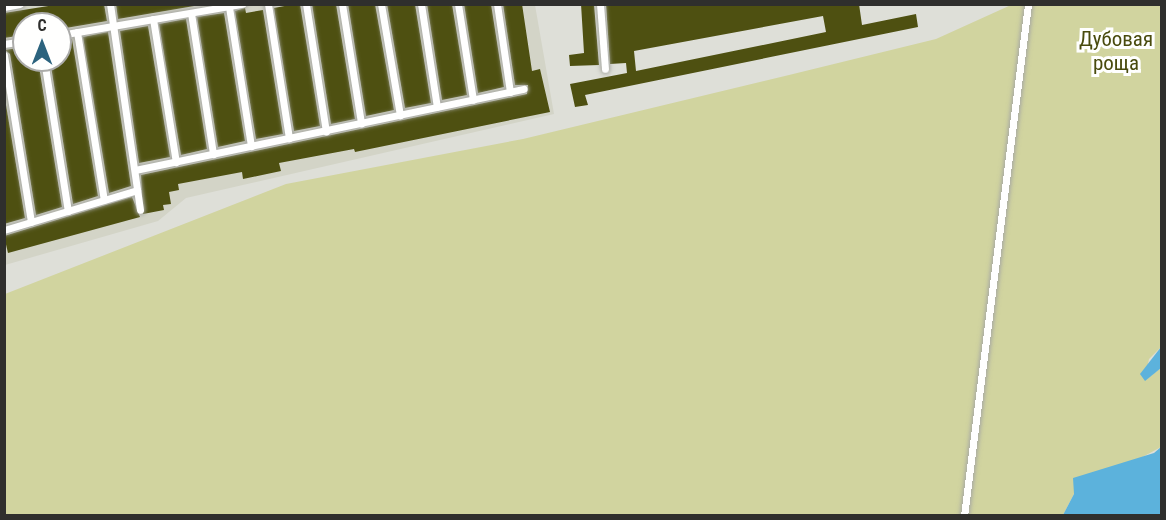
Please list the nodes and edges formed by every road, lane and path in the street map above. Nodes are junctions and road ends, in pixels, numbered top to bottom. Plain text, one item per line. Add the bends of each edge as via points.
1 (20, 4) edge
2 (110, 4) edge
3 (242, 4) edge
4 (268, 4) edge
5 (306, 4) edge
6 (342, 4) edge
7 (381, 4) edge
8 (421, 4) edge
9 (458, 4) edge
10 (497, 4) edge
11 (600, 4) edge
12 (1028, 4) edge
13 (4, 7) edge
14 (229, 7) junction
15 (191, 13) junction
16 (153, 19) junction
17 (113, 26) junction
18 (77, 32) junction
19 (72, 33) edge
20 (4, 55) edge
21 (604, 69) dead end
22 (46, 72) edge
23 (524, 89) dead end
24 (510, 92) junction
25 (473, 100) junction
26 (438, 107) junction
27 (400, 115) junction
28 (361, 123) junction
29 (326, 130) junction
30 (290, 138) junction
31 (251, 146) junction
32 (213, 154) junction
33 (176, 162) junction
34 (135, 170) junction
35 (137, 190) junction
36 (104, 200) junction
37 (140, 210) dead end
38 (68, 211) junction
39 (31, 222) junction
40 (4, 230) edge
41 (964, 516) edge

1 - 13 lane
2 - 17 lane
3 - 14 lane
4 - 30 lane
5 - 29 lane
6 - 28 lane
7 - 27 lane
8 - 26 lane
9 - 25 lane
10 - 24 lane
11 - 21 lane
12 - 41 lane
14 - 15 lane
14 - 31 lane
15 - 16 lane
15 - 32 lane
16 - 17 lane
16 - 33 lane
17 - 18 lane
17 - 34 lane
18 - 19 lane
18 - 36 lane
20 - 39 lane
22 - 38 lane
23 - 24 lane
24 - 25 lane
25 - 26 lane
26 - 27 lane
27 - 28 lane
28 - 29 lane
29 - 30 lane
30 - 31 lane
31 - 32 lane
32 - 33 lane
33 - 34 lane
34 - 35 lane
35 - 36 lane
35 - 37 lane
36 - 38 lane
38 - 39 lane
39 - 40 lane

